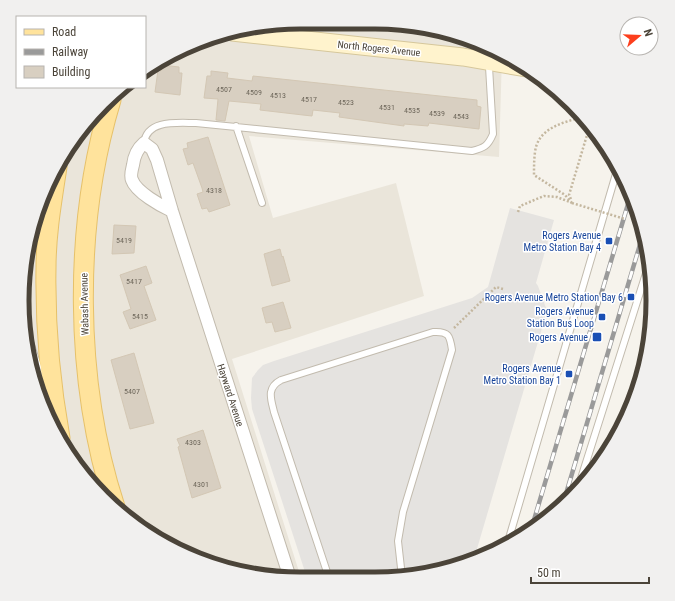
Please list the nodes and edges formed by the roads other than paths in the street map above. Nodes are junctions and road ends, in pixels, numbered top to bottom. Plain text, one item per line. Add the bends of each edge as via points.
1 (250, 34) edge
2 (489, 55) edge
3 (107, 111) edge
4 (236, 126) junction
5 (144, 143) junction
6 (616, 175) edge
7 (54, 188) edge
8 (262, 203) dead end
9 (172, 211) junction
10 (645, 278) edge
11 (58, 422) edge
12 (581, 477) edge
13 (112, 495) edge
14 (510, 536) edge
15 (401, 570) edge
16 (288, 571) edge
17 (327, 572) edge

1 - 2 street, North Rogers Avenue
2 - 4 lane via 493,134 489,143 472,151
3 - 13 main road, Wabash Avenue via 88,212 83,306 90,399
4 - 5 lane via 168,123 149,130
4 - 8 lane
5 - 9 street, Hayward Avenue via 152,149 157,160
5 - 9 street via 134,158 132,180 137,188 154,202
6 - 14 lane
7 - 11 main road via 46,267 49,362
9 - 16 street, Hayward Avenue
10 - 12 lane
15 - 17 lane via 398,541 403,512 451,356 450,338 442,331 281,380 272,388 270,397 274,412

